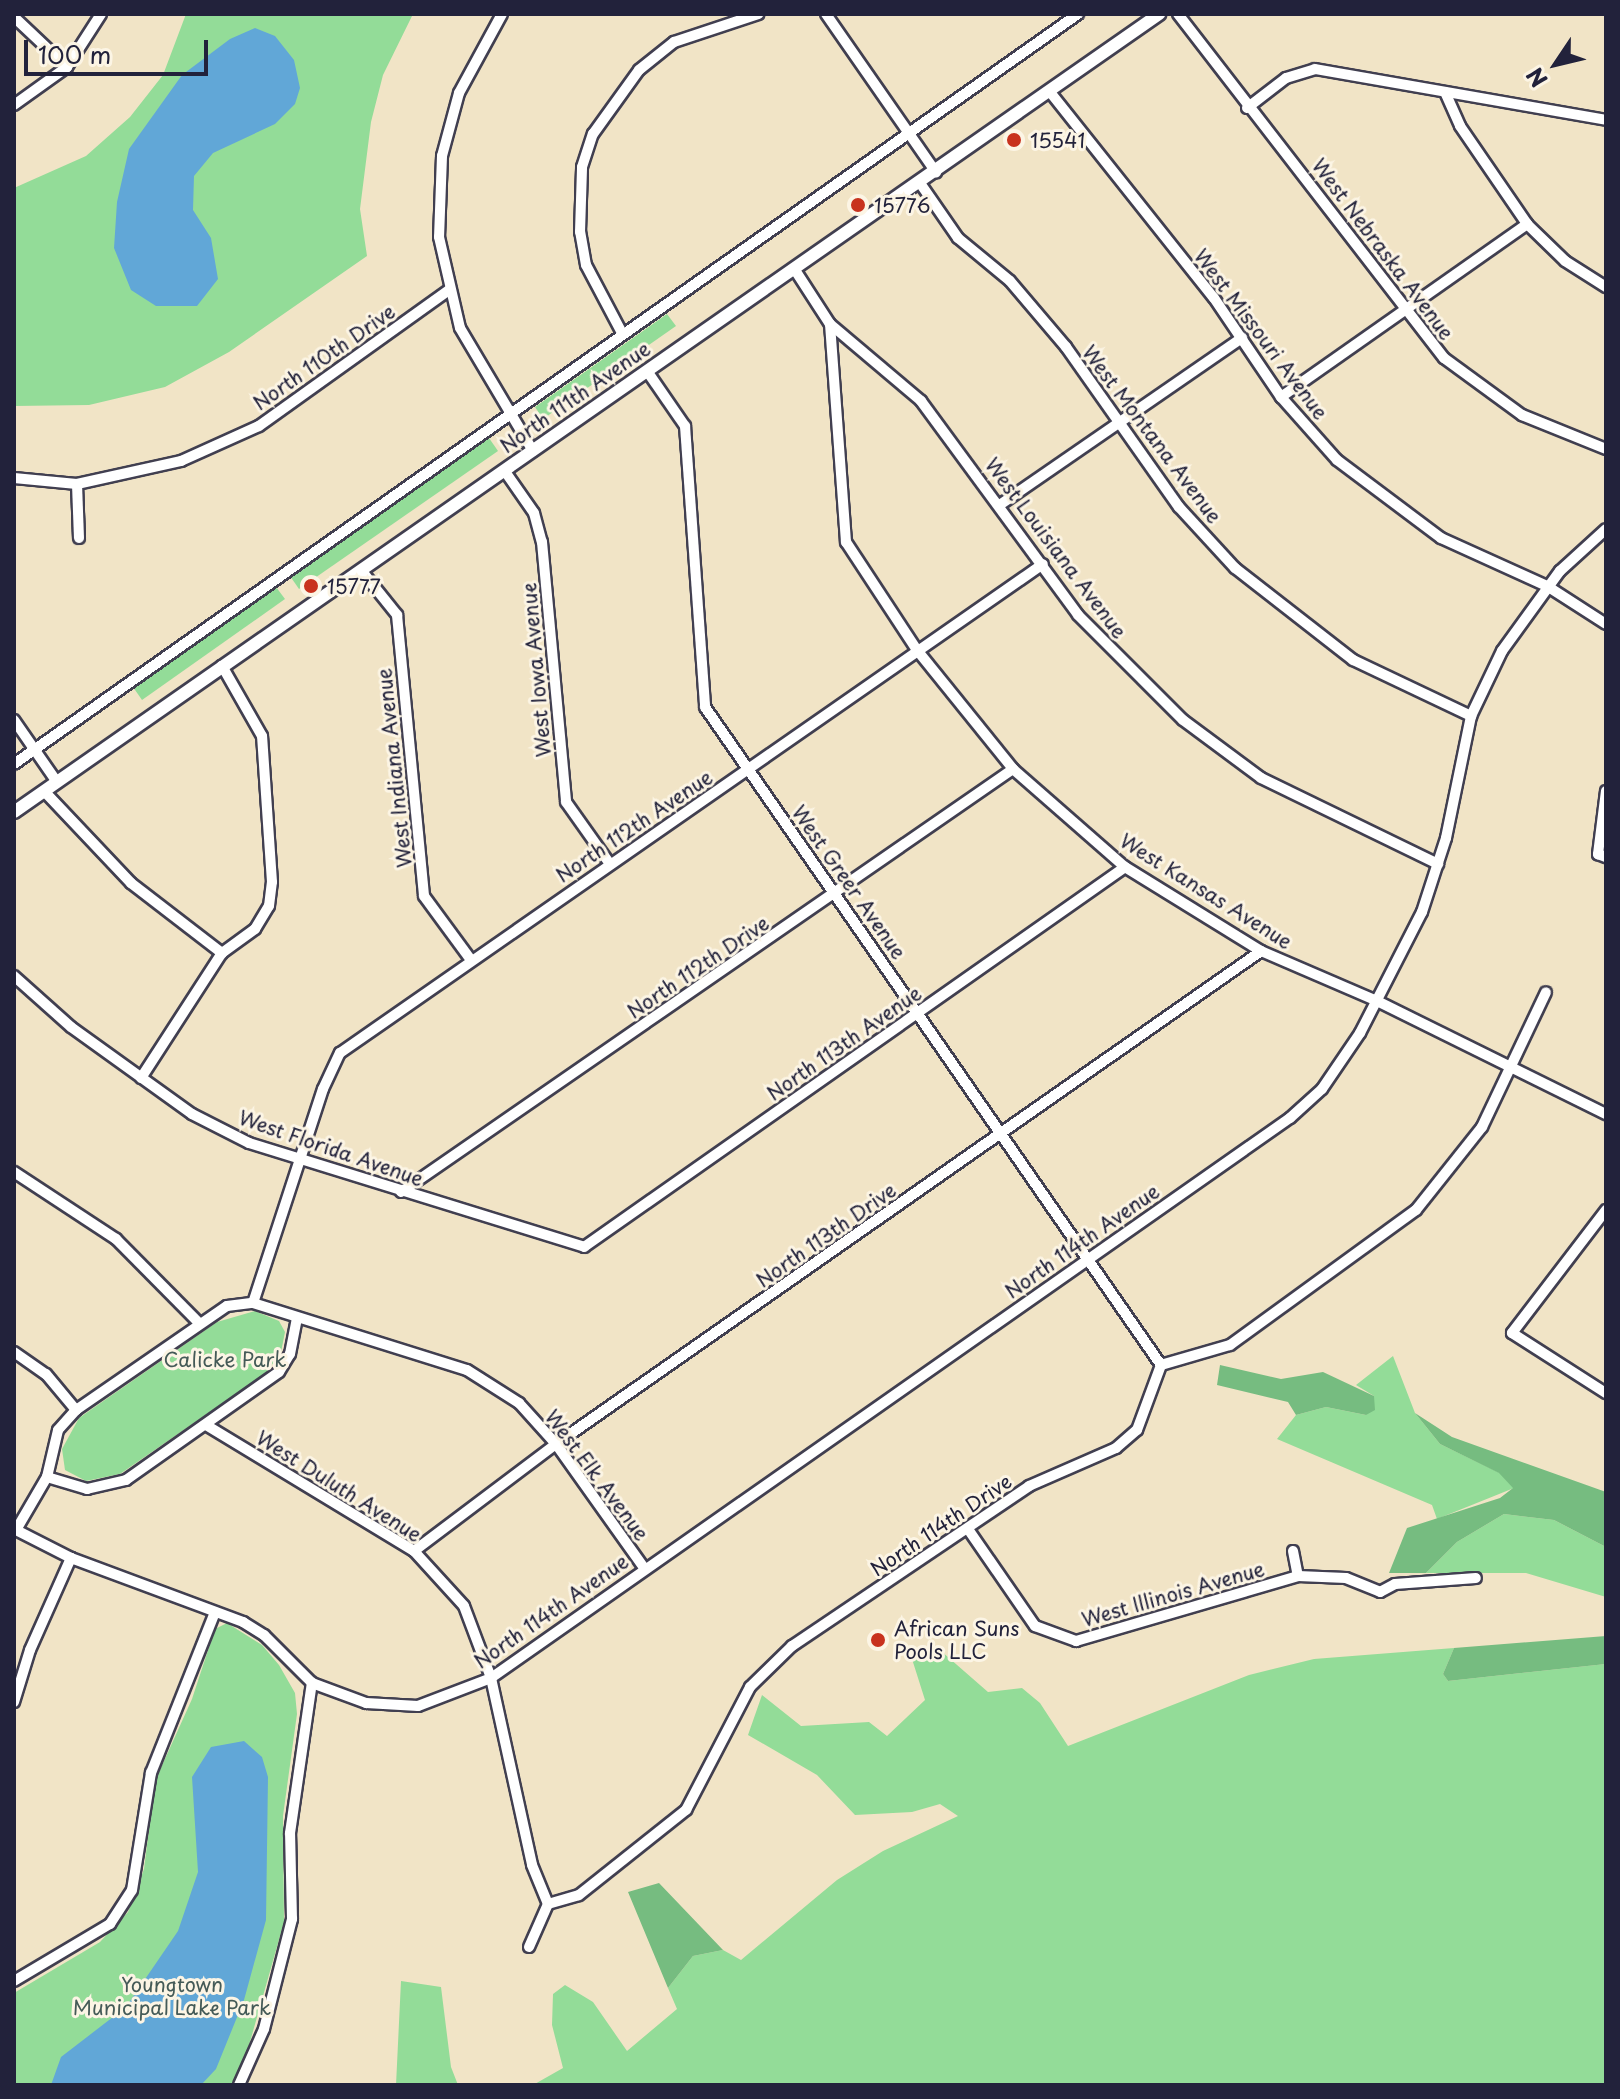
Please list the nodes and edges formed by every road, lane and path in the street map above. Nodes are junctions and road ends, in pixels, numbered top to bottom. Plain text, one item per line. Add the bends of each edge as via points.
1 (101, 14) edge
2 (502, 14) edge
3 (758, 14) edge
4 (826, 14) edge
5 (1078, 14) edge
6 (1159, 14) edge
7 (1178, 14) edge
8 (14, 17) edge
9 (67, 67) junction
10 (1050, 92) junction
11 (1445, 92) junction
12 (14, 105) edge
13 (1247, 108) junction
14 (1606, 120) edge
15 (908, 133) junction
16 (936, 172) junction
17 (920, 183) junction
18 (1527, 224) junction
19 (795, 270) junction
20 (1606, 287) edge
21 (449, 290) junction
22 (1405, 310) junction
23 (830, 324) junction
24 (622, 333) junction
25 (1242, 338) junction
26 (647, 371) junction
27 (1281, 397) junction
28 (507, 414) junction
29 (1120, 425) junction
30 (1606, 449) edge
31 (533, 451) junction
32 (504, 470) junction
33 (14, 478) edge
34 (77, 484) junction
35 (1001, 504) junction
36 (1606, 529) edge
37 (79, 538) dead end
38 (1043, 564) junction
39 (361, 570) junction
40 (1547, 586) junction
41 (1606, 624) edge
42 (917, 650) junction
43 (222, 666) junction
44 (1471, 716) junction
45 (14, 720) edge
46 (35, 749) junction
47 (14, 764) edge
48 (1013, 769) junction
49 (747, 770) junction
50 (57, 782) junction
51 (44, 791) junction
52 (1606, 791) edge
53 (14, 812) edge
54 (1602, 856) edge
55 (610, 864) junction
56 (1438, 864) junction
57 (1125, 867) junction
58 (836, 894) junction
59 (1261, 951) junction
60 (222, 953) junction
61 (471, 960) junction
62 (14, 976) edge
63 (1546, 992) dead end
64 (1375, 1000) junction
65 (918, 1012) junction
66 (1513, 1067) junction
67 (141, 1078) junction
68 (1606, 1114) edge
69 (1002, 1135) junction
70 (298, 1160) junction
71 (14, 1172) edge
72 (401, 1192) junction
73 (1606, 1210) edge
74 (584, 1247) joint
75 (1088, 1259) junction
76 (253, 1303) junction
77 (297, 1319) junction
78 (199, 1323) junction
79 (14, 1352) edge
80 (1161, 1365) junction
81 (1606, 1393) edge
82 (76, 1410) junction
83 (206, 1425) junction
84 (556, 1444) junction
85 (47, 1477) junction
86 (968, 1529) junction
87 (15, 1530) edge
88 (414, 1551) junction
89 (1293, 1551) dead end
90 (71, 1558) junction
91 (644, 1568) junction
92 (1298, 1576) junction
93 (1476, 1578) dead end
94 (215, 1612) junction
95 (491, 1678) junction
96 (312, 1683) junction
97 (14, 1702) edge
98 (548, 1904) junction
99 (529, 1947) dead end
100 (14, 1981) edge
101 (239, 2085) edge

1 - 9 street
2 - 21 street via 459,93 442,156 439,237
3 - 24 street via 674,42 639,70 593,134 582,167 580,232 586,265
4 - 15 street
5 - 15 street, North 111th Avenue
6 - 10 street, North 111th Avenue
7 - 13 street, West Nebraska Avenue
8 - 9 street
9 - 12 street
10 - 16 street, North 111th Avenue
10 - 25 street, West Missouri Avenue
11 - 13 street via 1315,69 1286,78
11 - 14 street
11 - 18 street via 1460,126
13 - 22 street, West Nebraska Avenue via 1311,180
15 - 16 street
15 - 24 street, North 111th Avenue
16 - 17 street, North 111th Avenue
17 - 19 street, North 111th Avenue
17 - 29 street, West Montana Avenue via 958,238 1010,281 1066,347
18 - 20 street via 1565,261
18 - 22 street
19 - 23 street, West Kansas Avenue
19 - 26 street, North 111th Avenue
21 - 28 street via 460,328
21 - 34 street, North 110th Drive via 259,426 181,461
22 - 27 street
22 - 30 street, West Nebraska Avenue via 1444,358 1492,397 1544,426
23 - 35 street, West Louisiana Avenue via 921,401
23 - 42 street, West Kansas Avenue via 846,542
24 - 28 street, North 111th Avenue
25 - 27 street, West Missouri Avenue
25 - 29 street
26 - 31 street, North 111th Avenue
26 - 49 street, West Greer Avenue via 685,426 705,707
27 - 40 street, West Missouri Avenue via 1337,460 1401,513 1454,545
28 - 31 street
28 - 46 street, North 111th Avenue
29 - 35 street
29 - 44 street, West Montana Avenue via 1187,516 1267,598 1373,672
31 - 32 street, North 111th Avenue
32 - 39 street, North 111th Avenue
32 - 55 street, West Iowa Avenue via 534,513 542,542 566,802
33 - 34 street, North 110th Drive
34 - 37 street
35 - 38 street, West Louisiana Avenue
36 - 40 street, North 114th Avenue
38 - 42 street, North 112th Avenue
38 - 56 street, West Louisiana Avenue via 1078,615 1183,720 1261,778
39 - 43 street, North 111th Avenue
39 - 61 street, West Indiana Avenue via 397,615 424,896
40 - 41 street, West Missouri Avenue
40 - 44 street, North 114th Avenue via 1502,651
42 - 48 street, West Kansas Avenue
42 - 49 street, North 112th Avenue
43 - 50 street, North 111th Avenue
43 - 60 street via 262,736 272,882 269,906 255,929
44 - 56 street, North 114th Avenue
45 - 46 street
46 - 47 street, North 111th Avenue
46 - 50 street
48 - 57 street, West Kansas Avenue
48 - 58 street, North 112th Drive
49 - 55 street, North 112th Avenue
49 - 58 street, West Greer Avenue
50 - 51 street, North 111th Avenue
51 - 53 street, North 111th Avenue
51 - 60 street via 131,883
52 - 54 street
55 - 61 street, North 112th Avenue
56 - 64 street, North 114th Avenue via 1422,912
57 - 59 street, West Kansas Avenue
57 - 65 street, North 113th Avenue
58 - 65 street, West Greer Avenue
58 - 72 street, North 112th Drive
59 - 64 street, West Kansas Avenue
59 - 69 street, North 113th Drive
60 - 67 street
61 - 70 street, North 112th Avenue via 340,1053
62 - 67 street, West Florida Avenue via 71,1027
63 - 66 street
64 - 66 street, West Kansas Avenue
64 - 75 street, North 114th Avenue via 1348,1054 1306,1105
65 - 69 street, West Greer Avenue
65 - 74 street, North 113th Avenue
66 - 68 street, West Kansas Avenue
66 - 80 street via 1467,1150 1396,1228 1230,1345
67 - 70 street, West Florida Avenue via 192,1114
69 - 75 street, West Greer Avenue
69 - 84 street, North 113th Drive
70 - 72 street, West Florida Avenue
70 - 76 street, North 112th Avenue
71 - 78 street via 116,1239
72 - 74 street, West Florida Avenue
73 - 81 street via 1512,1333
75 - 80 street, West Greer Avenue
75 - 91 street, North 114th Avenue
76 - 77 street, West Elk Avenue
76 - 78 street via 227,1306
77 - 83 street via 290,1354 279,1372
77 - 84 street, West Elk Avenue via 467,1370 519,1403
78 - 82 street
79 - 82 street via 46,1374
80 - 86 street, North 114th Drive via 1137,1430 1091,1462 1029,1486
82 - 85 street via 58,1430
83 - 85 street via 111,1487 87,1489
83 - 88 street, West Duluth Avenue
84 - 88 street, North 113th Drive
84 - 91 street, West Elk Avenue
85 - 87 street
86 - 92 street, West Illinois Avenue via 1035,1626 1076,1641
86 - 98 street, North 114th Drive via 792,1646 750,1687 686,1810 579,1895
87 - 90 street
88 - 95 street, West Duluth Avenue via 464,1606
89 - 92 street
90 - 94 street
90 - 97 street via 30,1650
91 - 95 street, North 114th Avenue
92 - 93 street, West Illinois Avenue via 1346,1578 1380,1592 1395,1584
94 - 96 street via 264,1635
94 - 100 street via 151,1773 132,1890 110,1924
95 - 96 street, North 114th Avenue via 418,1706 366,1703
95 - 98 street, West Duluth Avenue via 532,1865
96 - 101 street via 290,1833 292,1919 264,2029
98 - 99 street

